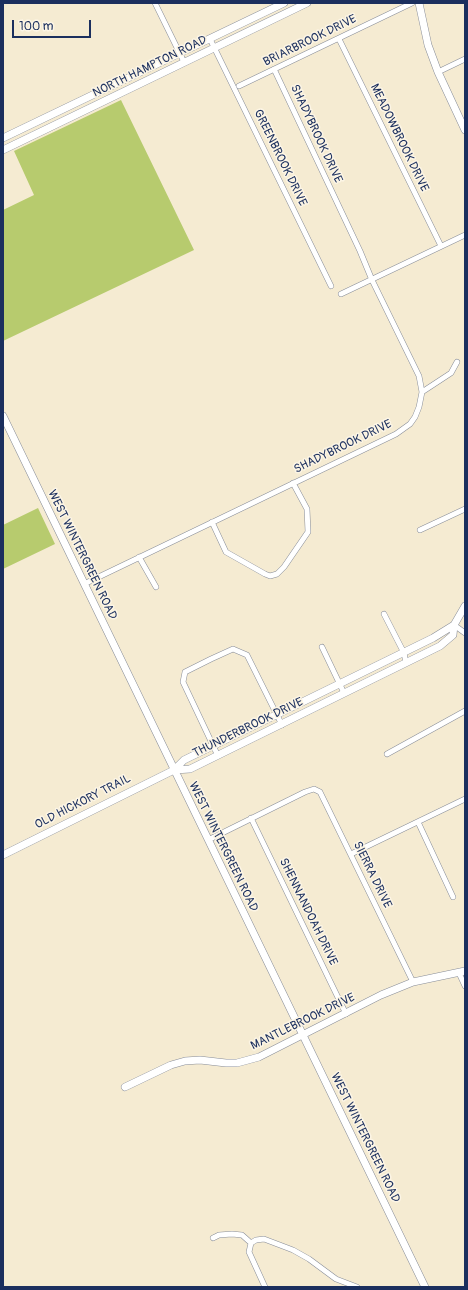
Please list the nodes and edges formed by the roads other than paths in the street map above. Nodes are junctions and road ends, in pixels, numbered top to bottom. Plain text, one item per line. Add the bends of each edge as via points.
1 (155, 3) edge
2 (284, 3) edge
3 (307, 3) edge
4 (412, 3) edge
5 (420, 3) edge
6 (210, 39) junction
7 (339, 39) junction
8 (215, 47) junction
9 (179, 53) junction
10 (465, 59) edge
11 (184, 62) junction
12 (274, 69) junction
13 (438, 72) junction
14 (240, 86) dead end
15 (465, 130) edge
16 (6, 137) edge
17 (13, 145) junction
18 (3, 150) edge
19 (465, 235) edge
20 (441, 246) junction
21 (372, 280) junction
22 (331, 286) dead end
23 (341, 294) dead end
24 (457, 362) dead end
25 (422, 392) junction
26 (3, 416) edge
27 (293, 483) junction
28 (465, 509) edge
29 (212, 522) junction
30 (420, 530) dead end
31 (140, 557) junction
32 (84, 584) junction
33 (156, 587) dead end
34 (465, 606) edge
35 (384, 614) dead end
36 (454, 625) junction
37 (465, 633) edge
38 (322, 646) dead end
39 (404, 653) junction
40 (406, 663) junction
41 (340, 684) junction
42 (344, 693) junction
43 (465, 711) edge
44 (277, 715) junction
45 (282, 725) junction
46 (213, 747) junction
47 (387, 754) dead end
48 (218, 756) junction
49 (174, 770) junction
50 (465, 799) edge
51 (251, 818) junction
52 (418, 822) junction
53 (208, 840) junction
54 (351, 854) junction
55 (3, 855) edge
56 (453, 897) dead end
57 (462, 972) edge
58 (413, 982) junction
59 (465, 986) edge
60 (346, 1014) junction
61 (302, 1035) junction
62 (126, 1087) dead end
63 (213, 1238) dead end
64 (252, 1243) junction
65 (265, 1287) edge
66 (357, 1287) edge
67 (425, 1287) edge

1 - 9 street
2 - 6 main road, NORTH HAMPTON ROAD
3 - 8 main road, NORTH HAMPTON ROAD
4 - 7 street, BRIARBROOK DRIVE
5 - 13 main road via 428,45
6 - 8 street, GREENBROOK DRIVE
6 - 9 main road, NORTH HAMPTON ROAD
7 - 12 street, BRIARBROOK DRIVE
7 - 20 street, MEADOWBROOK DRIVE
8 - 11 main road, NORTH HAMPTON ROAD
8 - 22 street, GREENBROOK DRIVE
9 - 11 street
9 - 16 main road, NORTH HAMPTON ROAD
10 - 13 street
11 - 17 main road, NORTH HAMPTON ROAD
12 - 14 street, BRIARBROOK DRIVE
12 - 21 street, SHADYBROOK DRIVE
13 - 15 main road
16 - 17 main road
17 - 18 main road, NORTH HAMPTON ROAD
19 - 20 street
20 - 21 street
21 - 23 street
21 - 25 street, SHADYBROOK DRIVE via 418,376
24 - 25 street via 451,373
25 - 27 street, SHADYBROOK DRIVE via 417,412 410,424 396,434
26 - 32 main road, WEST WINTERGREEN ROAD
27 - 29 street, SHADYBROOK DRIVE
27 - 29 street via 307,509 308,532 277,574 265,574 226,552
28 - 30 street
29 - 31 street, SHADYBROOK DRIVE
31 - 32 street, SHADYBROOK DRIVE
31 - 33 street
32 - 49 main road, WEST WINTERGREEN ROAD
34 - 36 main road, THUNDERBROOK DRIVE
35 - 39 street
36 - 37 street
36 - 39 main road, THUNDERBROOK DRIVE
36 - 40 main road, THUNDERBROOK DRIVE via 453,635 440,646
38 - 41 street
39 - 40 street
39 - 41 main road, THUNDERBROOK DRIVE
40 - 42 main road, THUNDERBROOK DRIVE
41 - 42 street
41 - 44 main road, THUNDERBROOK DRIVE
42 - 45 main road, THUNDERBROOK DRIVE
43 - 47 street
44 - 45 street
44 - 46 main road, THUNDERBROOK DRIVE
44 - 46 street via 247,655 233,649 211,659 185,672 183,682
45 - 48 main road, THUNDERBROOK DRIVE
46 - 48 street
46 - 49 main road, THUNDERBROOK DRIVE via 184,760
48 - 49 main road, THUNDERBROOK DRIVE via 190,769
49 - 53 main road, WEST WINTERGREEN ROAD
49 - 55 main road, OLD HICKORY TRAIL
50 - 52 street
51 - 53 street
51 - 54 street, SIERRA DRIVE via 314,789 320,792
51 - 60 street, SHENNANDOAH DRIVE
52 - 54 street
52 - 56 street
53 - 61 main road, WEST WINTERGREEN ROAD
54 - 58 street, SIERRA DRIVE
57 - 58 main road, MANTLEBROOK DRIVE
57 - 59 street
58 - 60 main road, MANTLEBROOK DRIVE via 381,995
60 - 61 main road, MANTLEBROOK DRIVE
61 - 62 main road, MANTLEBROOK DRIVE via 259,1057 237,1063 185,1061
61 - 67 main road, WEST WINTERGREEN ROAD
63 - 64 street via 226,1234 242,1235
64 - 65 street via 249,1252
64 - 66 street via 264,1239 293,1250 309,1258 336,1279

